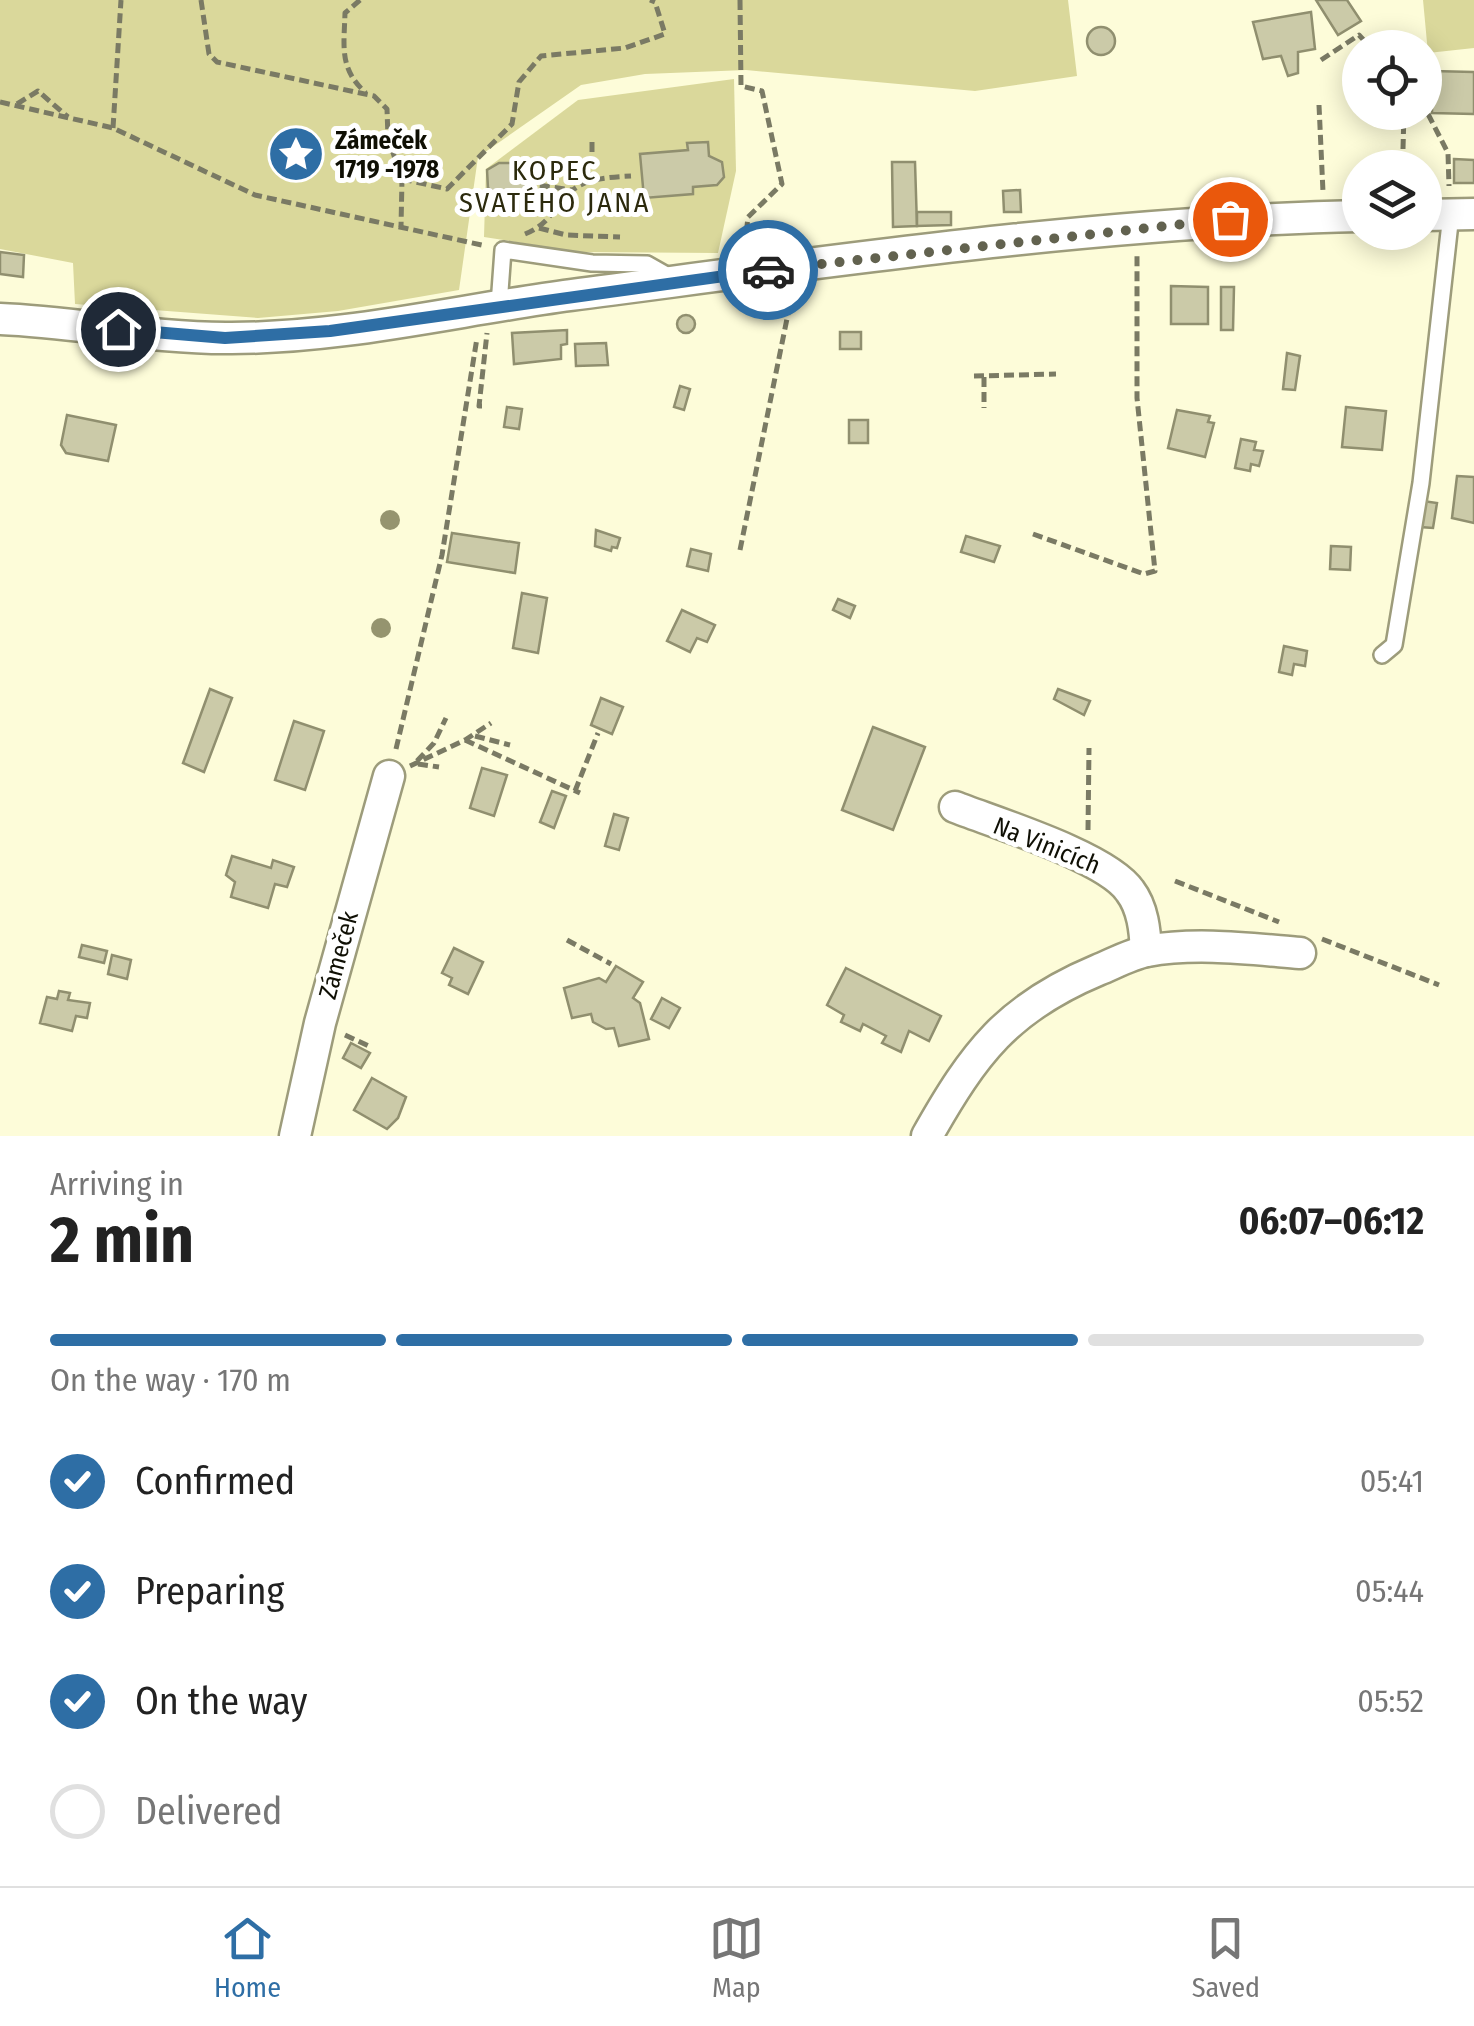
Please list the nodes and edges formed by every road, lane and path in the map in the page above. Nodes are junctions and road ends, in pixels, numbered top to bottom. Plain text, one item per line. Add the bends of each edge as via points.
1 (120, 0) edge
2 (202, 0) edge
3 (360, 0) edge
4 (650, 0) edge
5 (740, 0) edge
6 (1342, 46) edge
7 (1321, 60) dead end
8 (368, 95) junction
9 (0, 102) edge
10 (15, 105) junction
11 (1318, 105) dead end
12 (69, 118) junction
13 (113, 128) junction
14 (1404, 130) edge
15 (1436, 130) edge
16 (592, 139) dead end
17 (1403, 149) dead end
18 (631, 176) dead end
19 (402, 180) junction
20 (592, 182) junction
21 (526, 183) dead end
22 (572, 190) junction
23 (1450, 214) edge
24 (1325, 217) junction
25 (1342, 217) edge
26 (401, 226) junction
27 (539, 228) junction
28 (1136, 229) junction
29 (620, 237) dead end
30 (503, 250) junction
31 (521, 252) junction
32 (798, 266) junction
33 (741, 273) junction
34 (678, 281) junction
35 (494, 314) junction
36 (0, 319) edge
37 (479, 329) dead end
38 (1056, 374) dead end
39 (974, 376) dead end
40 (984, 377) junction
41 (482, 406) dead end
42 (984, 408) dead end
43 (1033, 534) dead end
44 (740, 550) dead end
45 (428, 591) dead end
46 (432, 598) junction
47 (1390, 654) dead end
48 (446, 718) dead end
49 (492, 723) dead end
50 (598, 734) dead end
51 (472, 736) junction
52 (465, 740) junction
53 (510, 744) dead end
54 (1089, 748) dead end
55 (439, 767) dead end
56 (402, 770) junction
57 (955, 807) dead end
58 (1087, 861) junction
59 (568, 940) dead end
60 (1146, 950) junction
61 (1300, 953) dead end
62 (611, 964) dead end
63 (296, 1136) edge
64 (928, 1136) edge

1 - 13 path
2 - 8 path via 209,54 217,62
3 - 8 path via 345,13 343,62
4 - 19 path via 666,34 625,48 540,56 519,82 512,124 447,189
5 - 33 path via 741,86 762,91 782,184 748,217
6 - 7 path
8 - 19 path via 387,108 388,138
9 - 10 path
10 - 12 path
10 - 12 path via 38,91
11 - 24 path
12 - 13 path
13 - 26 path via 255,195
14 - 17 path
15 - 23 path via 1448,153
16 - 20 path
18 - 20 path
19 - 26 path
20 - 22 path
21 - 22 path
22 - 27 path
23 - 47 lane via 1420,483
24 - 25 street
24 - 28 street
26 - 30 path
27 - 29 path
27 - 31 path via 525,234
28 - 32 street
28 - 43 path via 1137,398 1155,572 1144,574
30 - 31 lane
30 - 35 lane
31 - 34 lane via 647,264
32 - 33 street
32 - 44 path
33 - 34 street
34 - 35 street
35 - 36 street via 225,338
35 - 41 path
37 - 46 path via 443,567
38 - 40 path
39 - 40 path
40 - 42 path
45 - 46 path
46 - 56 path
48 - 56 path via 434,743
49 - 51 path
50 - 52 path via 577,792
51 - 52 path
51 - 53 path
52 - 56 path
54 - 58 path
55 - 56 path
56 - 63 street, Zámeček via 316,1038
57 - 58 street, Na Vinicích
58 - 60 street, Na Vinicích via 1111,871 1132,892
59 - 62 path
60 - 61 street
60 - 64 street via 1056,987 1000,1029 964,1070

